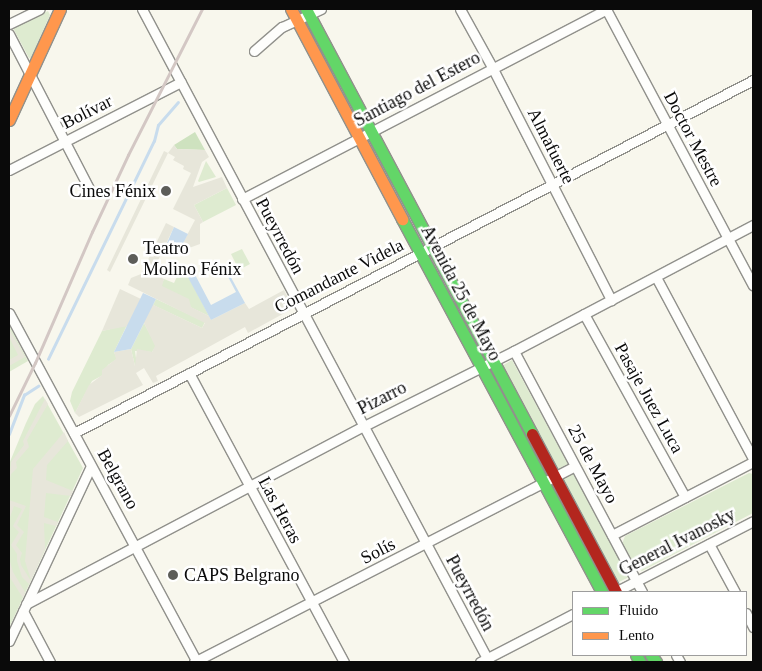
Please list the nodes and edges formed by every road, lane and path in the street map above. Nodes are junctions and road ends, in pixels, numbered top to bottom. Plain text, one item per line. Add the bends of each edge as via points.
1 (40, 9) edge
2 (60, 9) edge
3 (142, 9) edge
4 (321, 9) edge
5 (460, 9) edge
6 (606, 9) edge
7 (307, 11) edge
8 (294, 14) edge
9 (9, 24) edge
10 (9, 34) edge
11 (254, 51) dead end
12 (492, 67) junction
13 (30, 74) junction
14 (753, 80) edge
15 (180, 82) junction
16 (9, 120) edge
17 (667, 124) junction
18 (371, 131) junction
19 (360, 138) junction
20 (65, 142) junction
21 (9, 170) edge
22 (552, 184) junction
23 (90, 190) dead end
24 (242, 199) junction
25 (753, 226) edge
26 (728, 238) junction
27 (433, 246) junction
28 (420, 253) junction
29 (656, 277) junction
30 (753, 285) edge
31 (611, 300) junction
32 (303, 314) junction
33 (584, 314) junction
34 (10, 317) edge
35 (514, 350) junction
36 (493, 360) junction
37 (480, 367) junction
38 (189, 373) junction
39 (364, 426) junction
40 (74, 433) junction
41 (753, 460) edge
42 (91, 466) junction
43 (576, 466) junction
44 (555, 477) junction
45 (544, 483) junction
46 (249, 486) junction
47 (685, 497) junction
48 (753, 521) edge
49 (612, 535) junction
50 (426, 544) junction
51 (709, 544) junction
52 (136, 546) junction
53 (637, 581) junction
54 (601, 591) edge
55 (615, 591) edge
56 (618, 591) edge
57 (642, 591) edge
58 (734, 591) edge
59 (312, 603) junction
60 (25, 607) junction
61 (747, 614) edge
62 (572, 615) edge
63 (753, 627) edge
64 (9, 641) edge
65 (485, 661) edge
66 (50, 662) edge
67 (196, 662) edge
68 (344, 662) edge

1 - 9 street
2 - 13 main road
3 - 15 street, Pueyrredón
4 - 7 street
5 - 12 street, Almafuerte
6 - 12 street, Santiago del Estero
6 - 17 street, Doctor Mestre
7 - 8 street
7 - 18 main road, Avenida 25 de Mayo
8 - 11 street
8 - 19 main road, Avenida 25 de Mayo
10 - 13 street
12 - 18 street, Santiago del Estero
12 - 22 street, Almafuerte
13 - 16 main road
13 - 20 street
14 - 17 street, Comandante Videla
15 - 20 street, Bolívar
15 - 24 street, Pueyrredón
17 - 22 street, Comandante Videla
17 - 26 street, Doctor Mestre
18 - 19 street, Santiago del Estero
18 - 27 main road, Avenida 25 de Mayo
19 - 24 street, Santiago del Estero
19 - 28 main road, Avenida 25 de Mayo
20 - 21 street, Bolívar
20 - 23 street
22 - 27 street, Comandante Videla
22 - 31 street, Almafuerte
24 - 32 street, Pueyrredón
25 - 26 street, Pizarro
26 - 29 street, Pizarro
26 - 30 street, Doctor Mestre
27 - 28 street, Comandante Videla
27 - 36 main road, Avenida 25 de Mayo
28 - 32 street, Comandante Videla
28 - 37 main road, Avenida 25 de Mayo
29 - 31 street, Pizarro
29 - 41 street
31 - 33 street, Pizarro
32 - 38 street, Comandante Videla
32 - 39 street, Pueyrredón
33 - 35 street, Pizarro
33 - 47 street, Pasaje Juez Luca
34 - 40 street, Belgrano
35 - 36 street, Pizarro
35 - 43 street, 25 de Mayo
36 - 37 street, Pizarro
36 - 44 main road, Avenida 25 de Mayo
37 - 39 street, Pizarro
37 - 45 main road, Avenida 25 de Mayo
38 - 40 street, Comandante Videla
38 - 46 street, Las Heras
39 - 46 street, Pizarro
39 - 50 street, Pueyrredón
40 - 42 street, Belgrano
41 - 47 street
42 - 52 street, Belgrano
42 - 60 street
43 - 44 street, Solís
43 - 49 street, 25 de Mayo
44 - 45 street, Solís
44 - 55 main road, Avenida 25 de Mayo
45 - 50 street, Solís
45 - 54 main road, Avenida 25 de Mayo
46 - 52 street, Pizarro
46 - 59 street, Las Heras
47 - 49 street
48 - 51 street, General Ivanosky
49 - 53 street, 25 de Mayo
50 - 59 street, Solís
50 - 65 street, Pueyrredón
51 - 53 street, General Ivanosky
51 - 58 street
52 - 60 street, Pizarro
52 - 67 street, Belgrano
53 - 56 street, General Ivanosky
53 - 57 street, 25 de Mayo
59 - 67 street, Solís
59 - 68 street, Las Heras
60 - 64 street
60 - 66 street
61 - 63 street
62 - 65 street

